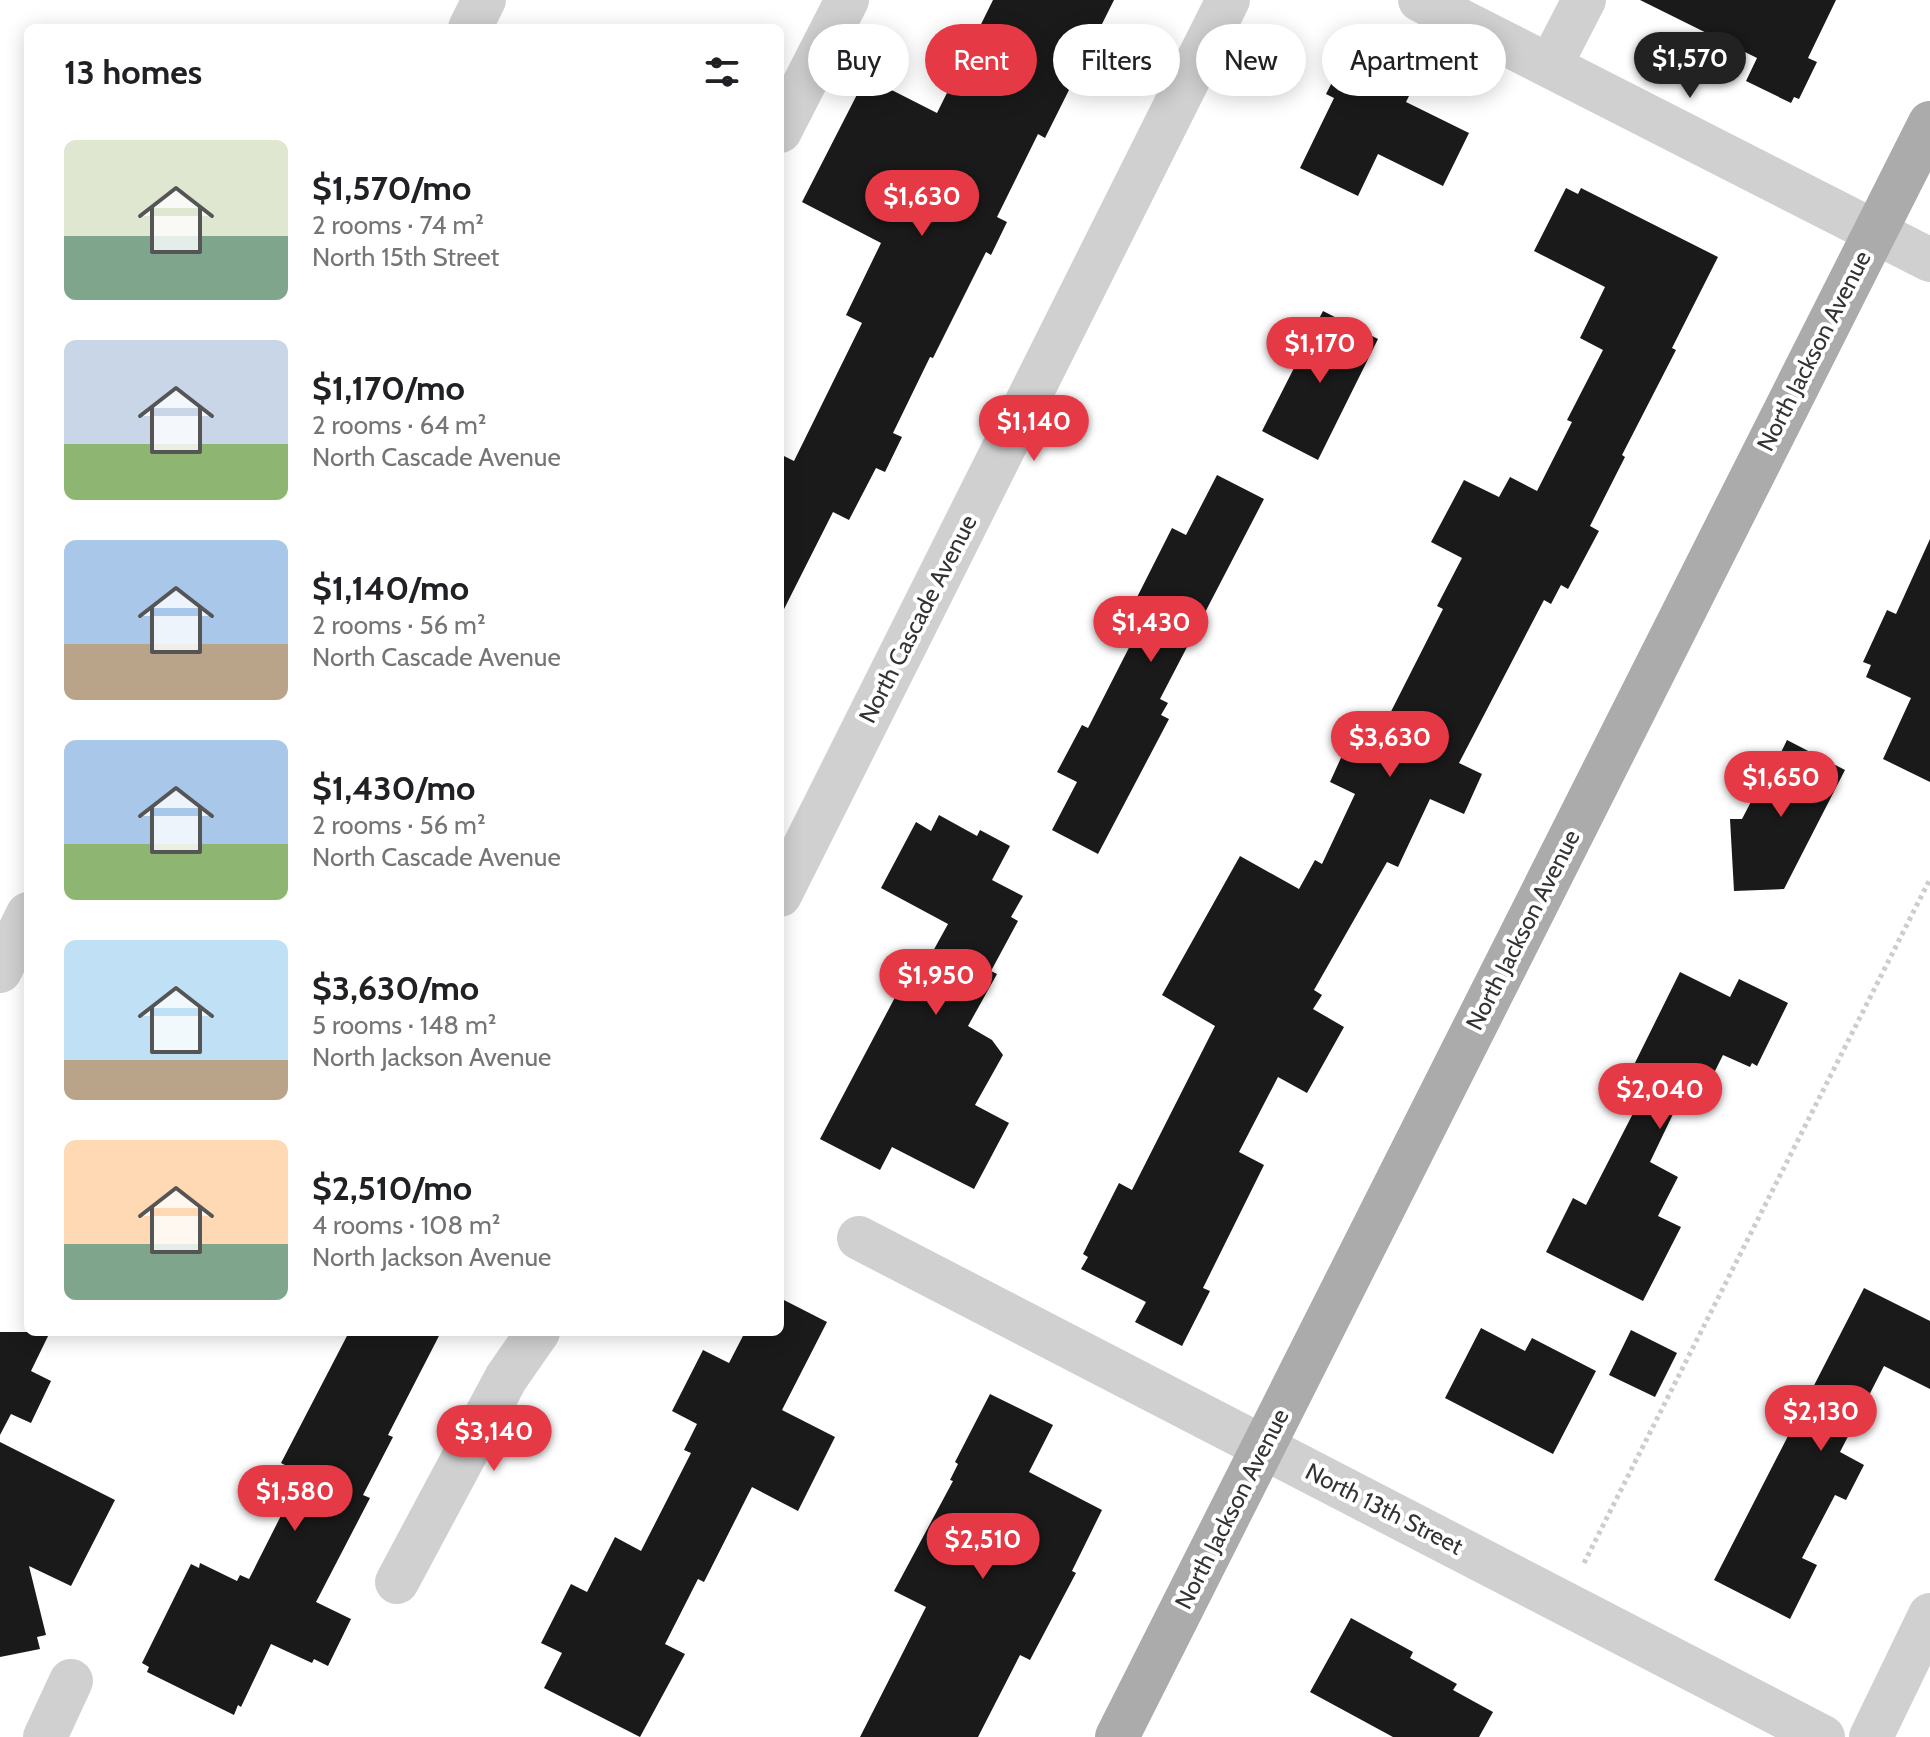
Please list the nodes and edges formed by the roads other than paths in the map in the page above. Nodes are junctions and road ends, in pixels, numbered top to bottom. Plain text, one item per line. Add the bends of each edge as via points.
1 (484, 0) edge
2 (847, 0) edge
3 (1228, 0) edge
4 (1420, 0) edge
5 (1584, 0) edge
6 (472, 24) edge
7 (1550, 66) junction
8 (784, 123) edge
9 (1930, 123) edge
10 (1874, 232) junction
11 (1930, 260) edge
12 (784, 887) edge
13 (24, 922) edge
14 (0, 971) edge
15 (859, 1238) dead end
16 (535, 1336) edge
17 (1263, 1447) junction
18 (397, 1582) dead end
19 (1930, 1615) edge
20 (71, 1681) dead end
21 (45, 1737) edge
22 (1117, 1737) edge
23 (1823, 1737) edge
24 (1871, 1737) edge

1 - 6 street
2 - 8 street
3 - 12 street, North Cascade Avenue
4 - 7 street
5 - 7 street
7 - 10 street
9 - 10 main road, North Jackson Avenue
10 - 11 street
10 - 17 main road, North Jackson Avenue
13 - 14 street
15 - 17 street, North 13th Street
16 - 18 street via 506,1378
17 - 22 main road, North Jackson Avenue
17 - 23 street, North 13th Street
19 - 24 street
20 - 21 street

